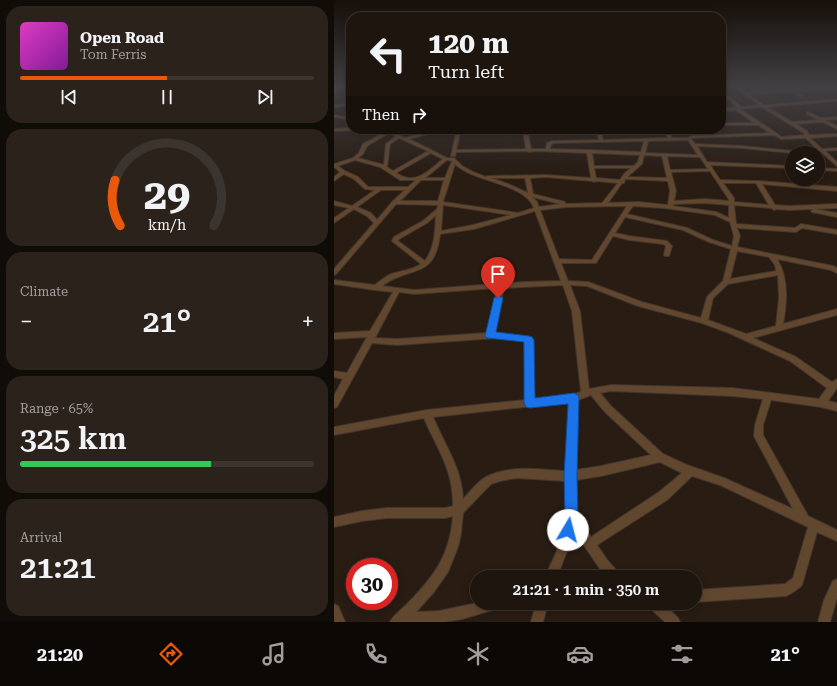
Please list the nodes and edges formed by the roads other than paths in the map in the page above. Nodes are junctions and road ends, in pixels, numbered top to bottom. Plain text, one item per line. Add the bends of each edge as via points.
1 (745, 115) edge
2 (778, 115) edge
3 (813, 115) edge
4 (334, 116) edge
5 (341, 117) junction
6 (346, 118) edge
7 (837, 118) edge
8 (822, 120) junction
9 (334, 121) edge
10 (792, 123) junction
11 (726, 124) edge
12 (760, 124) junction
13 (837, 128) edge
14 (334, 130) edge
15 (346, 130) edge
16 (385, 134) edge
17 (396, 134) edge
18 (416, 134) edge
19 (458, 134) edge
20 (526, 134) edge
21 (599, 134) edge
22 (668, 134) edge
23 (776, 134) junction
24 (837, 135) edge
25 (399, 136) junction
26 (808, 136) junction
27 (404, 139) junction
28 (689, 139) junction
29 (671, 140) junction
30 (600, 141) junction
31 (612, 141) junction
32 (646, 141) junction
33 (693, 145) junction
34 (817, 146) edge
35 (837, 149) edge
36 (431, 150) junction
37 (548, 150) junction
38 (825, 150) edge
39 (529, 151) junction
40 (589, 151) junction
41 (785, 151) edge
42 (454, 152) junction
43 (610, 152) junction
44 (643, 154) junction
45 (825, 154) edge
46 (664, 155) junction
47 (700, 156) junction
48 (355, 159) junction
49 (450, 160) junction
50 (706, 163) junction
51 (335, 165) edge
52 (837, 165) edge
53 (591, 167) junction
54 (636, 167) junction
55 (785, 167) edge
56 (385, 168) junction
57 (825, 169) edge
58 (711, 170) junction
59 (837, 170) edge
60 (668, 171) junction
61 (343, 172) junction
62 (393, 173) junction
63 (482, 177) junction
64 (527, 177) junction
65 (447, 179) junction
66 (334, 180) edge
67 (419, 180) junction
68 (623, 180) junction
69 (670, 180) junction
70 (594, 181) junction
71 (719, 181) junction
72 (758, 182) junction
73 (379, 189) junction
74 (408, 189) junction
75 (837, 189) edge
76 (528, 194) junction
77 (395, 202) junction
78 (334, 203) edge
79 (631, 204) junction
80 (732, 204) junction
81 (567, 205) junction
82 (604, 205) junction
83 (671, 205) junction
84 (440, 206) junction
85 (837, 206) edge
86 (353, 208) junction
87 (538, 208) junction
88 (774, 208) junction
89 (800, 208) junction
90 (518, 214) junction
91 (624, 215) junction
92 (837, 215) edge
93 (334, 221) edge
94 (376, 223) junction
95 (733, 224) junction
96 (837, 232) edge
97 (438, 233) junction
98 (611, 234) junction
99 (733, 248) junction
100 (667, 255) dead end
101 (771, 256) junction
102 (558, 261) junction
103 (425, 264) junction
104 (836, 269) edge
105 (780, 272) junction
106 (334, 273) edge
107 (334, 282) edge
108 (726, 282) junction
109 (567, 283) junction
110 (501, 286) junction
111 (375, 288) junction
112 (397, 290) junction
113 (837, 312) edge
114 (704, 321) junction
115 (779, 328) junction
116 (490, 336) junction
117 (334, 337) edge
118 (745, 337) junction
119 (369, 340) junction
120 (334, 374) edge
121 (349, 377) junction
122 (835, 384) edge
123 (589, 392) junction
124 (768, 396) junction
125 (574, 398) junction
126 (821, 402) junction
127 (530, 403) junction
128 (334, 404) edge
129 (837, 407) edge
130 (427, 414) junction
131 (334, 431) edge
132 (660, 457) junction
133 (691, 471) junction
134 (571, 476) junction
135 (459, 510) junction
136 (572, 517) junction
137 (334, 522) edge
138 (809, 522) junction
139 (837, 536) edge
140 (589, 544) junction
141 (554, 570) edge
142 (609, 570) edge
143 (837, 585) edge
144 (702, 596) edge
145 (334, 610) edge
146 (471, 610) edge
147 (540, 610) edge
148 (662, 610) edge
149 (399, 620) edge
150 (338, 622) edge
151 (537, 622) edge
152 (674, 622) edge
153 (824, 622) edge

1 - 12 street
2 - 10 street
3 - 8 street
4 - 5 street
5 - 6 street
5 - 9 street
7 - 8 street
8 - 10 street
8 - 13 street
10 - 26 street
11 - 12 street
12 - 23 street
14 - 15 street
16 - 48 street via 365,145
17 - 25 street
18 - 27 street
19 - 42 street
20 - 39 street
21 - 30 street
22 - 29 street
23 - 26 street via 782,138
23 - 28 street
24 - 26 street
25 - 27 street
25 - 56 street via 388,144
26 - 34 street
27 - 36 street
28 - 29 street
28 - 33 street
29 - 32 street
30 - 31 street
30 - 37 street via 550,143
31 - 32 street
31 - 43 street
32 - 44 street
33 - 41 street
33 - 47 street
35 - 38 street
36 - 49 street
36 - 62 street
37 - 39 street
37 - 40 street
39 - 42 street
40 - 43 street
40 - 53 street
42 - 49 street
43 - 44 street
44 - 46 street
44 - 54 street
45 - 52 street
46 - 47 street
46 - 60 street
47 - 50 street
48 - 51 street
48 - 56 street via 379,164
49 - 63 street
49 - 65 street
49 - 67 street
50 - 55 street
50 - 58 street
51 - 61 street
53 - 54 street
53 - 70 street
54 - 68 street
56 - 62 street
57 - 59 street
58 - 60 street
58 - 71 street
60 - 69 street
61 - 66 street
61 - 73 street via 356,178 367,188
62 - 67 street via 402,179
63 - 64 street
63 - 76 street
64 - 70 street
64 - 76 street
65 - 67 street
65 - 84 street
67 - 74 street
68 - 69 street
68 - 70 street
68 - 82 street
69 - 83 street
71 - 72 street
71 - 80 street via 731,198
72 - 75 street
72 - 88 street
73 - 74 street
73 - 86 street
74 - 77 street
76 - 81 street
76 - 87 street
77 - 84 street
77 - 94 street
78 - 86 street
79 - 82 street
79 - 83 street
79 - 91 street
80 - 83 street via 696,201
80 - 88 street
80 - 95 street
81 - 82 street
81 - 87 street
83 - 95 street via 716,214
84 - 90 street via 484,208
84 - 97 street
84 - 103 street via 426,222 396,238 395,241
85 - 89 street
86 - 93 street
86 - 94 street via 367,213
87 - 90 street
87 - 102 street
88 - 89 street
89 - 92 street
90 - 97 street via 474,228
91 - 98 street
91 - 99 street via 685,229
94 - 106 street
95 - 96 street via 793,230 804,226
95 - 99 street via 737,236
97 - 103 street via 435,248
98 - 100 street via 665,242 669,246
98 - 102 street via 593,263
99 - 101 street
99 - 108 street
101 - 104 street
101 - 105 street
102 - 109 street
103 - 111 street via 420,268 390,277
105 - 108 street
105 - 115 street via 782,315
107 - 111 street
108 - 114 street via 710,297
109 - 110 street
109 - 114 street via 588,284 640,304
109 - 123 street via 576,311
110 - 112 street via 445,291
110 - 116 street
111 - 112 street
112 - 119 street
113 - 115 street
114 - 118 street
115 - 118 street
116 - 119 street via 397,342
116 - 127 street via 529,340
117 - 119 street
118 - 122 street via 793,359
119 - 121 street
120 - 121 street
121 - 128 street
122 - 126 street
123 - 124 street via 611,388 670,389
123 - 125 street
123 - 132 street
124 - 126 street
124 - 138 street via 759,425 759,436
125 - 127 street
125 - 134 street
126 - 129 street
127 - 130 street
130 - 131 street
130 - 135 street via 454,475 459,492
132 - 133 street
132 - 134 street
133 - 138 street via 721,481
133 - 140 street via 663,496
134 - 135 street via 517,473 500,476 488,481
134 - 136 street
135 - 137 street via 440,513 388,513
135 - 149 street via 450,556 445,567
136 - 140 street
136 - 141 street
138 - 139 street
138 - 144 street via 798,581 793,586 786,590
140 - 142 street
143 - 153 street
145 - 150 street
146 - 149 street via 438,619
147 - 151 street
148 - 152 street

